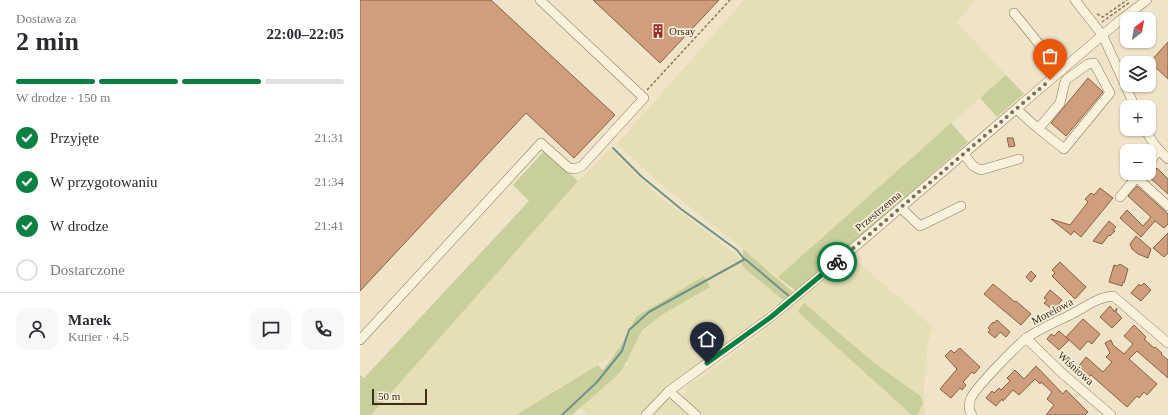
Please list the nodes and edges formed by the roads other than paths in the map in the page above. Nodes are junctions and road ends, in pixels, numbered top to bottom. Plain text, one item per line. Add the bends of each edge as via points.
1 (540, 0) edge
2 (1075, 0) edge
3 (1147, 0) edge
4 (1014, 13) dead end
5 (1103, 36) junction
6 (1061, 71) junction
7 (1132, 100) edge
8 (1017, 109) junction
9 (1038, 128) junction
10 (1149, 136) edge
11 (1159, 150) junction
12 (964, 154) junction
13 (1156, 154) edge
14 (1168, 159) edge
15 (1019, 160) dead end
16 (1134, 180) edge
17 (1143, 180) edge
18 (1120, 197) dead end
19 (961, 206) dead end
20 (1168, 206) edge
21 (901, 208) junction
22 (1026, 338) junction
23 (360, 340) edge
24 (1168, 343) edge
25 (669, 391) junction
26 (646, 415) edge
27 (696, 415) edge
28 (972, 415) edge
29 (1111, 415) edge

1 - 23 street via 644,98 582,166 575,169 569,168 541,142
2 - 5 street
3 - 5 street, Przestrzenna
4 - 6 street
5 - 6 street, Przestrzenna
5 - 7 street
6 - 8 street, Przestrzenna
8 - 9 street
8 - 12 street, Przestrzenna
9 - 9 street via 1064,149 1110,93 1094,63 1088,64 1067,79 1060,103
10 - 11 street
11 - 13 street
11 - 14 street
12 - 15 street via 973,166 981,170
12 - 21 street, Przestrzenna
16 - 18 street
17 - 20 street
19 - 21 street via 920,226
21 - 25 street, Przestrzenna via 771,317
22 - 24 street, Morelowa via 1104,297 1113,296
22 - 28 street, Morelowa via 976,390 970,401
22 - 29 street, Wiśniowa
25 - 26 street, Przestrzenna
25 - 27 street

